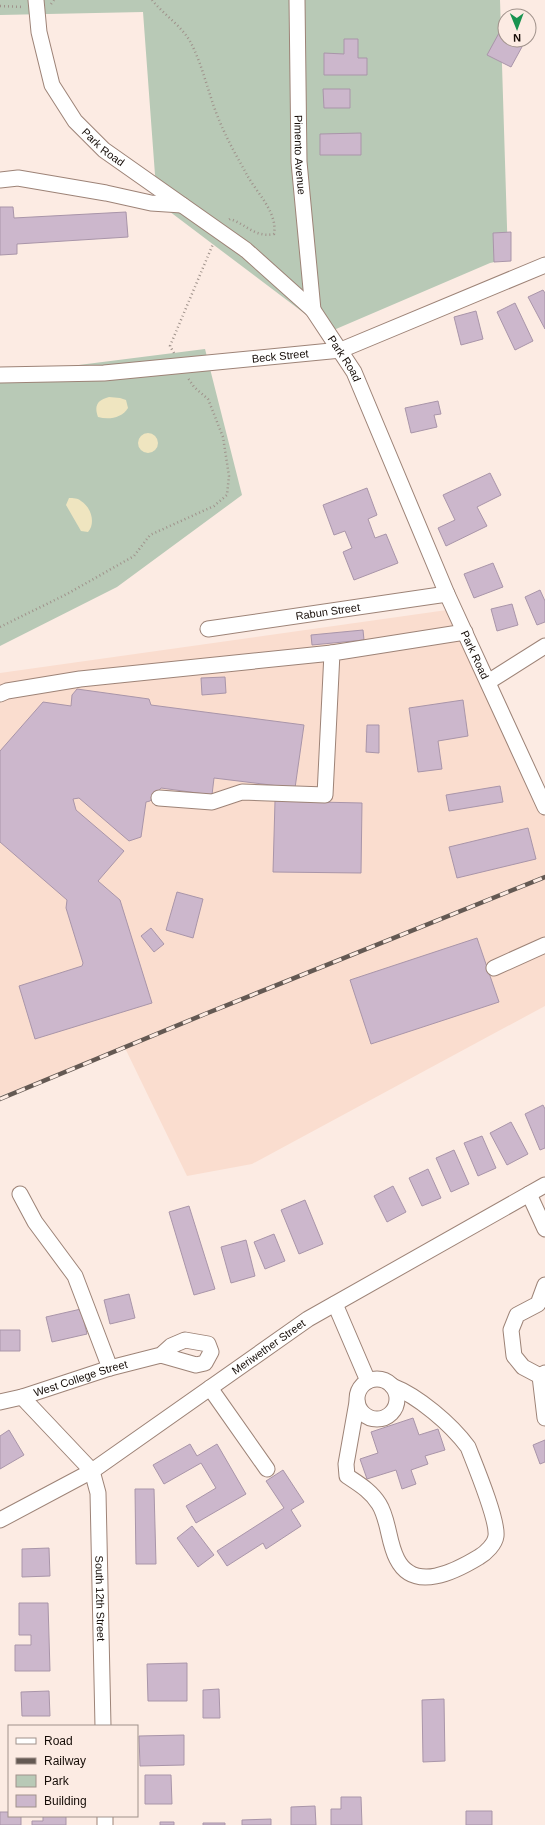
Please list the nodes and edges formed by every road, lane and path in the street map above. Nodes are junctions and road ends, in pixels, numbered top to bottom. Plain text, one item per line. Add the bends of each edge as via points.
1 (36, 0) edge
2 (152, 0) edge
3 (297, 0) edge
4 (0, 180) edge
5 (182, 205) junction
6 (219, 231) junction
7 (545, 265) edge
8 (313, 310) junction
9 (340, 350) junction
10 (180, 365) junction
11 (0, 376) edge
12 (447, 594) junction
13 (0, 627) edge
14 (208, 629) dead end
15 (465, 632) junction
16 (545, 646) edge
17 (332, 653) junction
18 (488, 682) junction
19 (0, 694) edge
20 (159, 798) dead end
21 (545, 807) edge
22 (545, 945) edge
23 (494, 968) dead end
24 (545, 1185) edge
25 (20, 1194) dead end
26 (528, 1194) junction
27 (545, 1229) edge
28 (545, 1285) edge
29 (335, 1304) junction
30 (542, 1307) edge
31 (161, 1355) dead end
32 (110, 1368) junction
33 (543, 1374) edge
34 (368, 1381) junction
35 (392, 1386) junction
36 (210, 1388) junction
37 (22, 1397) junction
38 (0, 1402) edge
39 (357, 1402) junction
40 (545, 1418) edge
41 (374, 1419) junction
42 (351, 1432) junction
43 (267, 1469) dead end
44 (92, 1471) junction
45 (0, 1520) edge
46 (103, 1725) edge

1 - 5 street, Park Road via 39,32 52,85 75,121 104,150
2 - 6 path via 190,42 223,129 255,190 274,219 274,234 264,236 230,218
3 - 8 street, Pimento Avenue via 299,162
4 - 5 street via 18,178 151,203
5 - 6 street, Park Road
6 - 8 street, Park Road via 246,250
6 - 10 path via 170,346
7 - 9 street, Beck Street
8 - 9 street, Park Road
9 - 10 street, Beck Street
9 - 12 street, Park Road via 354,372
10 - 11 street, Beck Street via 104,373
10 - 13 path via 194,387 208,399 223,437 229,476 227,495 214,506 150,535 134,556 67,594
12 - 14 street, Rabun Street
12 - 15 street, Park Road
15 - 17 street
15 - 18 street, Park Road
16 - 18 street
17 - 19 street via 80,679
17 - 20 street via 325,795 242,792 212,802
18 - 21 street, Park Road
22 - 23 street
24 - 26 street, Meriwether Street
25 - 32 street via 35,1222 75,1276
26 - 27 street
26 - 29 street, Meriwether Street
28 - 30 street
29 - 34 street
29 - 36 street, Meriwether Street via 308,1319
30 - 33 street via 517,1315 511,1330 514,1356 523,1367
31 - 32 street, West College Street
32 - 37 street, West College Street
33 - 40 street
34 - 35 street via 380,1379
34 - 39 street via 359,1390
35 - 41 street via 397,1399 396,1406 387,1416
35 - 42 street via 419,1400 462,1438 468,1447 494,1520 496,1537 482,1556 462,1568 432,1578 421,1577 404,1568 397,1559 380,1505 370,1491 348,1476 346,1464
36 - 43 street
36 - 44 street, Meriwether Street
37 - 38 street, West College Street
37 - 44 street
39 - 41 street via 363,1413
39 - 42 street
41 - 42 street via 368,1425
44 - 45 street, Meriwether Street
44 - 46 street, South 12th Street via 98,1494

